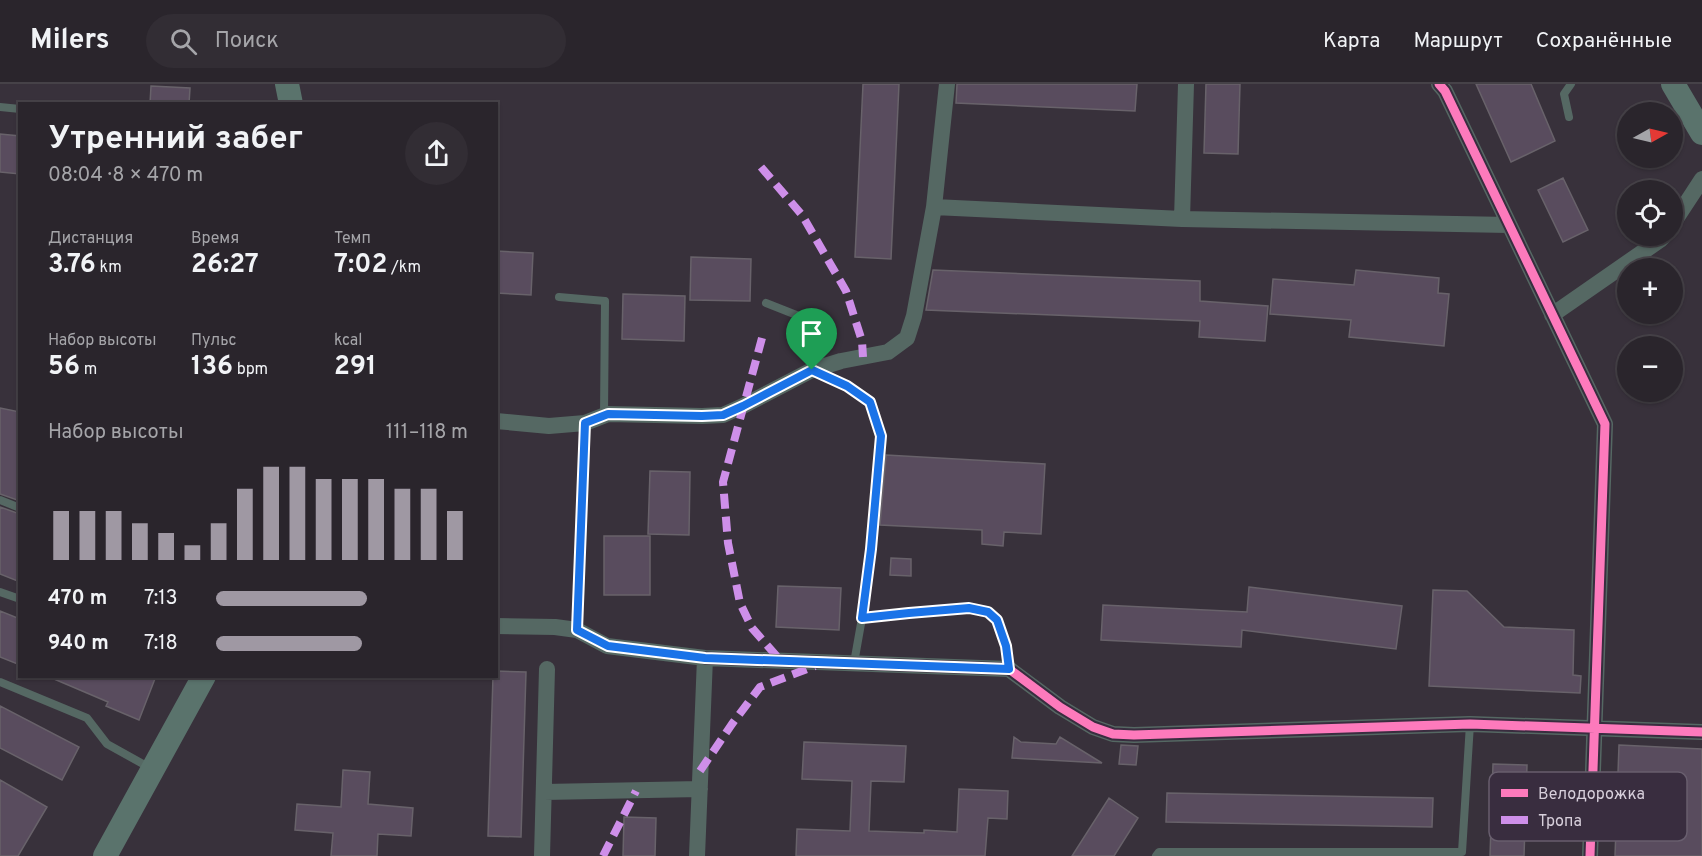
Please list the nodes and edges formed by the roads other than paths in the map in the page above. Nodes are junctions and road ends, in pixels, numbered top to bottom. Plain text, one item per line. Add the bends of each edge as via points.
1 (287, 84) edge
2 (947, 84) edge
3 (1186, 84) edge
4 (1439, 84) edge
5 (1570, 84) edge
6 (1673, 84) edge
7 (291, 102) edge
8 (0, 107) edge
9 (18, 109) edge
10 (1569, 117) dead end
11 (1702, 133) edge
12 (1702, 179) edge
13 (934, 207) junction
14 (1683, 208) edge
15 (1182, 219) junction
16 (1509, 225) junction
17 (1651, 246) edge
18 (559, 297) dead end
19 (766, 303) dead end
20 (1552, 315) junction
21 (812, 370) junction
22 (604, 416) junction
23 (498, 421) edge
24 (585, 423) junction
25 (0, 500) edge
26 (18, 507) edge
27 (0, 592) edge
28 (18, 598) edge
29 (862, 618) junction
30 (498, 626) edge
31 (577, 630) junction
32 (705, 658) junction
33 (854, 663) junction
34 (547, 669) dead end
35 (1009, 669) junction
36 (203, 678) edge
37 (0, 682) edge
38 (1470, 724) junction
39 (1594, 728) junction
40 (1702, 732) edge
41 (152, 770) junction
42 (1593, 772) edge
43 (700, 789) junction
44 (544, 792) junction
45 (1590, 841) edge
46 (1462, 854) edge
47 (105, 856) edge
48 (542, 856) edge
49 (697, 856) edge
50 (1156, 856) edge
51 (1590, 856) edge

1 - 7 street
2 - 13 street
3 - 15 street
4 - 16 street
5 - 10 lane via 1564,94
6 - 11 street
8 - 9 lane
12 - 14 street
13 - 15 street
13 - 21 street via 907,338 888,352
15 - 16 street
16 - 20 street
17 - 20 street
18 - 22 lane via 605,301
19 - 21 lane via 804,318 812,334
20 - 39 street via 1605,424
21 - 22 street via 723,415
21 - 29 lane via 870,402 881,436
22 - 24 street
23 - 24 street via 549,426
24 - 31 lane
25 - 26 lane
27 - 28 lane
29 - 33 lane
29 - 35 lane via 969,608 988,612 997,620
30 - 31 street
31 - 32 street via 608,646
32 - 33 street
32 - 43 street
33 - 35 street
34 - 44 street
35 - 38 street via 1060,707 1113,734
36 - 41 street
37 - 41 lane via 87,718 107,744
38 - 39 street
38 - 46 lane
39 - 40 street
39 - 42 street
41 - 47 street
43 - 44 street
43 - 49 street
44 - 48 street
45 - 51 street
46 - 50 lane via 1159,852

